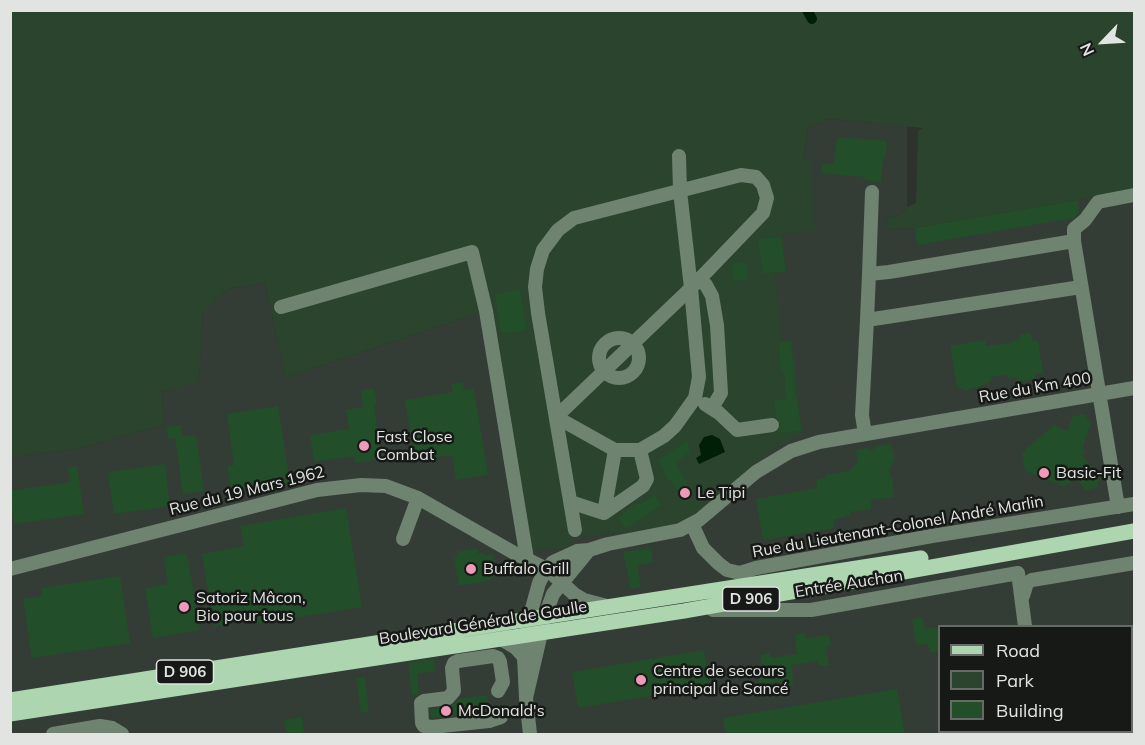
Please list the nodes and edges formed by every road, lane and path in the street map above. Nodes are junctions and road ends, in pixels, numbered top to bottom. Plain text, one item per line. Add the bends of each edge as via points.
1 (679, 156) dead end
2 (680, 190) junction
3 (872, 192) dead end
4 (1134, 195) edge
5 (1074, 241) junction
6 (869, 274) junction
7 (695, 284) junction
8 (1081, 287) junction
9 (281, 307) dead end
10 (867, 320) junction
11 (633, 344) junction
12 (604, 372) junction
13 (1134, 388) edge
14 (1100, 394) junction
15 (695, 398) junction
16 (712, 408) junction
17 (556, 417) junction
18 (772, 425) dead end
19 (865, 434) junction
20 (615, 450) junction
21 (640, 450) junction
22 (418, 498) junction
23 (570, 502) junction
24 (1134, 504) edge
25 (1118, 507) junction
26 (604, 513) junction
27 (1134, 522) edge
28 (692, 524) junction
29 (575, 530) dead end
30 (1134, 531) edge
31 (403, 539) dead end
32 (589, 550) junction
33 (521, 557) junction
34 (958, 557) junction
35 (1134, 563) edge
36 (547, 568) junction
37 (10, 569) edge
38 (538, 583) junction
39 (561, 583) junction
40 (1022, 606) junction
41 (608, 607) junction
42 (684, 611) junction
43 (545, 616) junction
44 (529, 619) junction
45 (1025, 625) edge
46 (543, 633) junction
47 (527, 636) junction
48 (501, 639) junction
49 (524, 657) junction
50 (498, 691) dead end
51 (526, 698) junction
52 (10, 700) edge
53 (10, 714) edge
54 (501, 717) dead end
55 (53, 735) edge
56 (122, 735) edge
57 (530, 735) edge

1 - 2 street
2 - 7 street
2 - 7 street via 741,175 756,177 764,185 763,213
2 - 17 street via 574,218 558,230 543,250 535,286
3 - 6 street
4 - 5 street via 1098,202 1074,229
5 - 6 street
5 - 8 street
6 - 10 street
7 - 11 street
7 - 15 street via 699,377
7 - 16 street via 706,285 712,296 717,325 721,393
8 - 10 street
8 - 14 street
9 - 33 street via 472,252 486,311
10 - 19 street via 862,415
11 - 12 street
11 - 12 street via 620,338 604,343 598,360
11 - 12 street via 639,355 634,372 618,378
12 - 17 street
13 - 14 street, Rue du Km 400
14 - 19 street, Rue du Km 400
14 - 25 street
15 - 16 street
15 - 21 street via 675,426
16 - 18 street via 737,430
17 - 20 street
17 - 23 street
19 - 28 street, Rue du Km 400 via 790,451 756,472
20 - 21 street
20 - 26 street
21 - 26 street via 647,479 643,486
22 - 31 street
22 - 33 street, Rue du 19 Mars 1962
22 - 37 street, Rue du 19 Mars 1962 via 386,486 338,486
23 - 26 street
23 - 29 street
24 - 25 street, Rue du Lieutenant-Colonel André Marlin
25 - 28 street, Rue du Lieutenant-Colonel André Marlin via 932,536 740,573 726,570 703,548
27 - 34 main road, D 906
28 - 32 street, Rue du Km 400
30 - 34 main road, D 906
32 - 36 street, Rue du Km 400 via 577,551
32 - 39 street
33 - 36 street, Rue du 19 Mars 1962
33 - 38 street, Rue du 19 Mars 1962
34 - 41 main road, Boulevard Général de Gaulle / D 906
34 - 42 main road, Boulevard Général de Gaulle / D 906
35 - 40 street via 1032,580 1026,585
36 - 38 street
36 - 39 street, Rue du 19 Mars 1962
38 - 39 street
38 - 44 street
39 - 41 street, Rue du 19 Mars 1962 via 584,600
39 - 43 street
40 - 42 street, Entrée Auchan via 1018,573 811,610
40 - 45 street
41 - 43 main road, Boulevard Général de Gaulle / D 906
42 - 46 main road, Boulevard Général de Gaulle / D 906
43 - 44 main road, Boulevard Général de Gaulle / D 906
43 - 46 street
44 - 47 street
44 - 52 main road, Boulevard Général de Gaulle / D 906
46 - 47 main road, Boulevard Général de Gaulle / D 906
46 - 51 street
47 - 48 main road, Boulevard Général de Gaulle / D 906
47 - 49 street
48 - 49 street
48 - 53 main road, Boulevard Général de Gaulle / D 906
49 - 51 street
50 - 54 street via 503,682 498,658 458,661 452,668 454,692 448,698 421,703 422,723 432,727
51 - 57 street
55 - 56 street via 100,726

